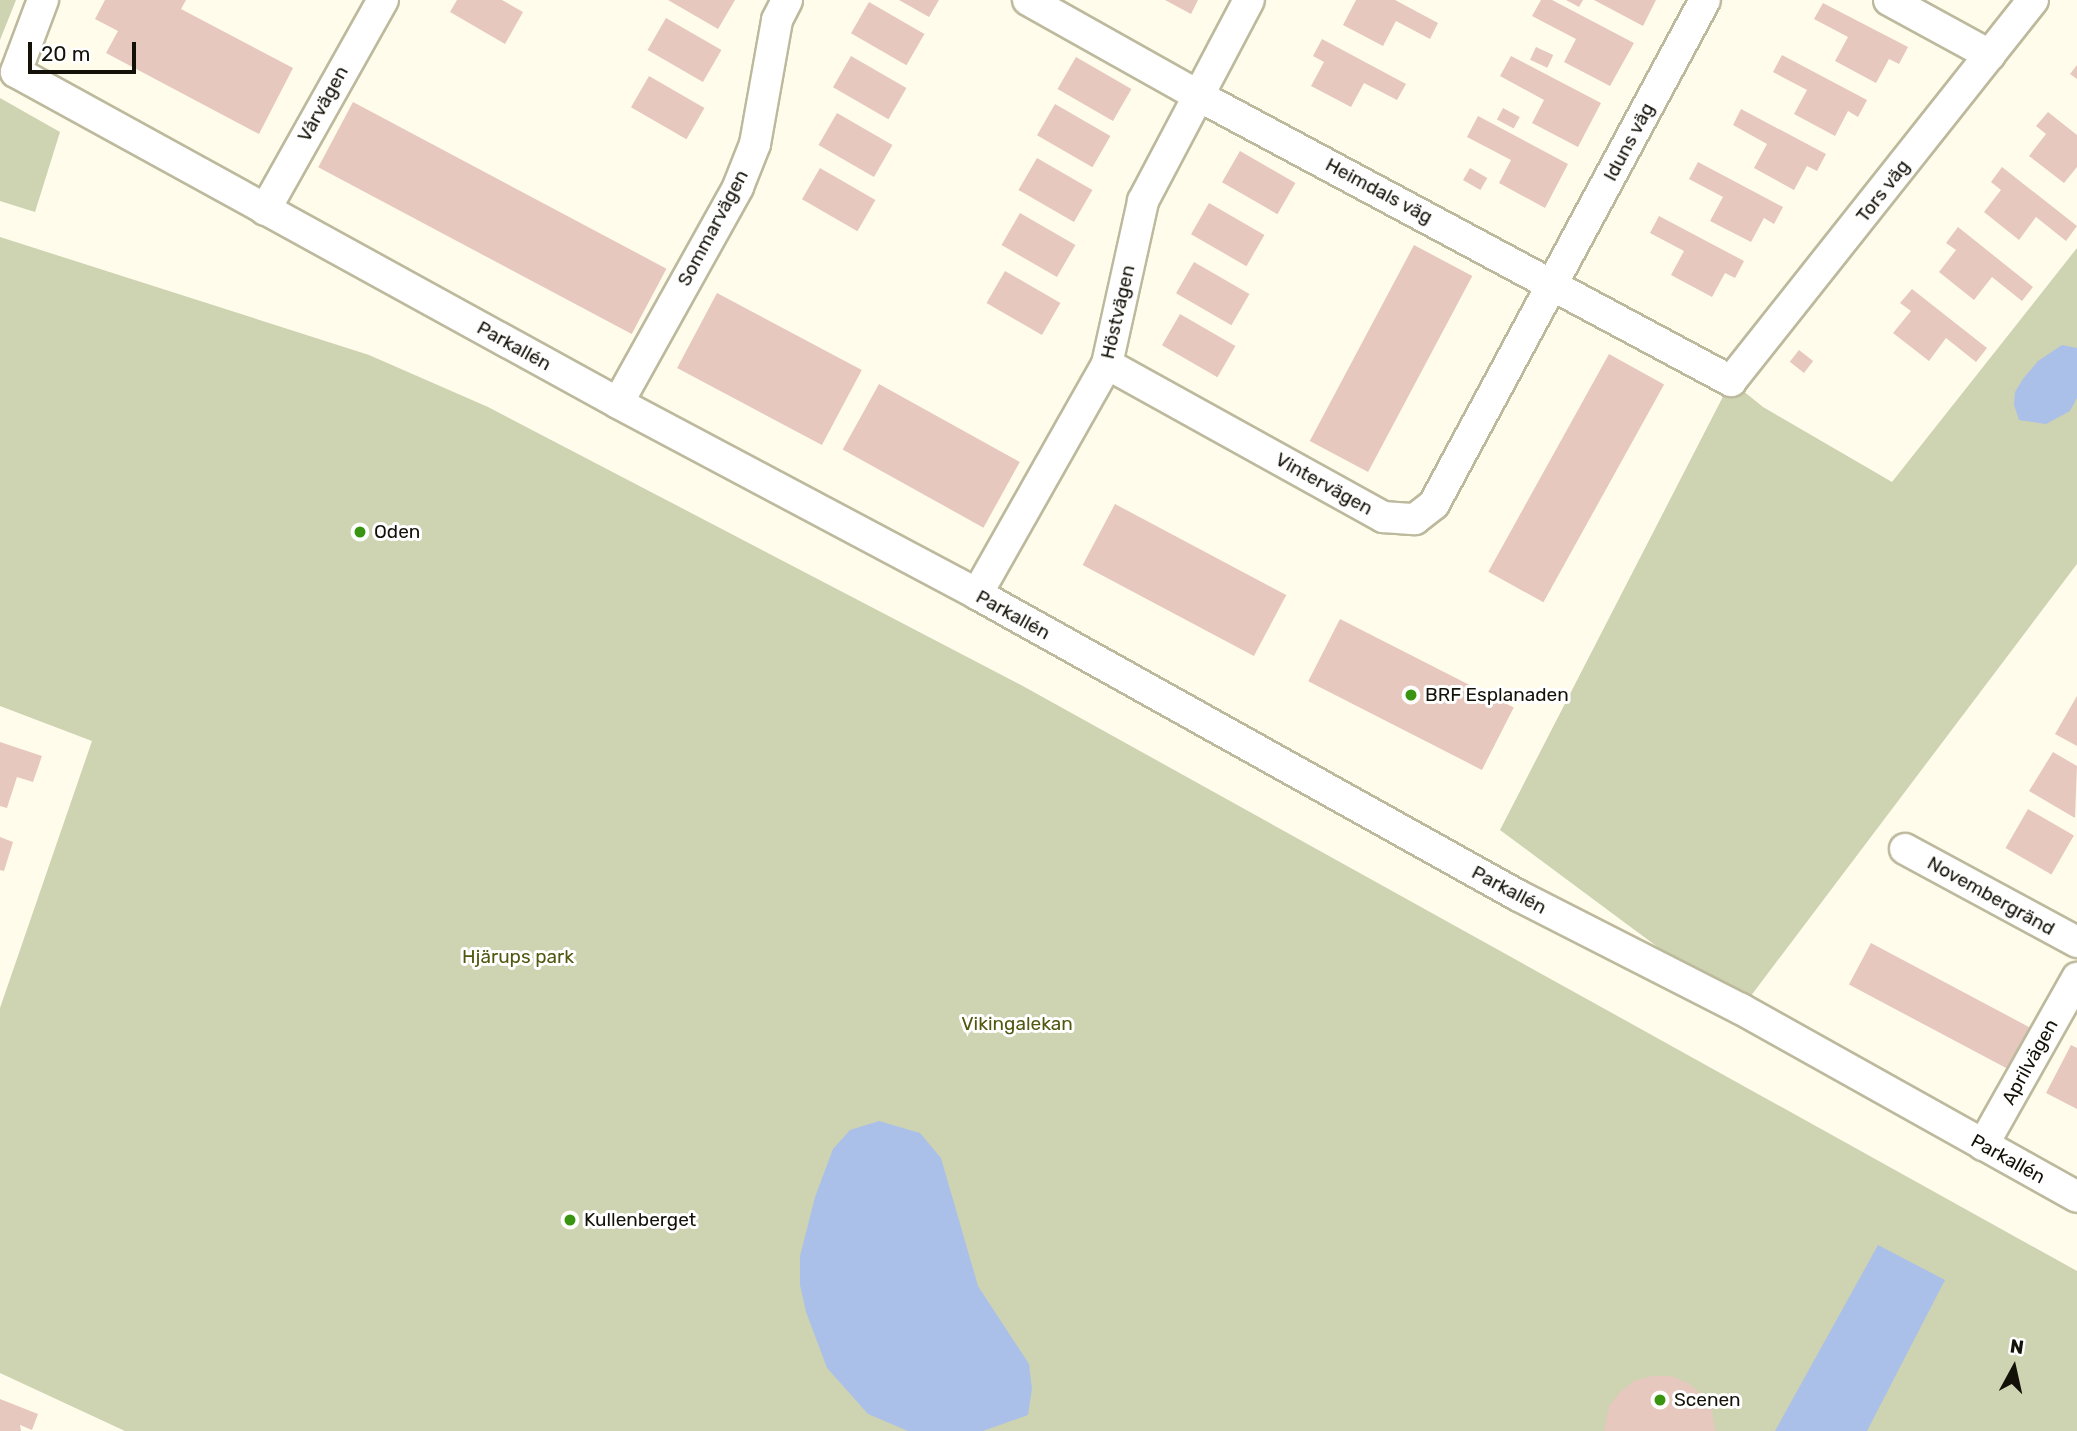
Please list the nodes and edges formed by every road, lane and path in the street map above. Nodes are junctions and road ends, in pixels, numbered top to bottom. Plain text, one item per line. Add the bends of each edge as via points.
1 (43, 0) edge
2 (383, 0) edge
3 (787, 0) edge
4 (1028, 0) edge
5 (1249, 0) edge
6 (1705, 0) edge
7 (1889, 0) edge
8 (2033, 0) edge
9 (1990, 55) junction
10 (1197, 95) junction
11 (265, 210) junction
12 (1551, 283) junction
13 (1107, 364) junction
14 (1731, 381) joint
15 (618, 403) junction
16 (977, 594) junction
17 (1905, 849) dead end
18 (2077, 942) edge
19 (2077, 978) edge
20 (1983, 1145) junction
21 (2077, 1197) edge

1 - 11 street, Parkallén via 16,72
2 - 11 street, Vårvägen
3 - 15 street, Sommarvägen via 777,20 755,144 738,187
4 - 10 street, Heimdals väg
5 - 10 street, Höstvägen
6 - 12 street, Iduns väg
7 - 9 street
8 - 9 street, Tors väg
9 - 14 street, Tors väg
10 - 12 street, Heimdals väg
10 - 13 street, Höstvägen via 1143,201
11 - 15 street, Parkallén
12 - 13 street, Vintervägen via 1434,504 1415,519 1383,517
12 - 14 street, Heimdals väg
13 - 16 street, Höstvägen
15 - 16 street, Parkallén
16 - 20 street, Parkallén via 1519,895 1741,1009
17 - 18 street, Novembergränd
19 - 20 street, Aprilvägen
20 - 21 street, Parkallén

